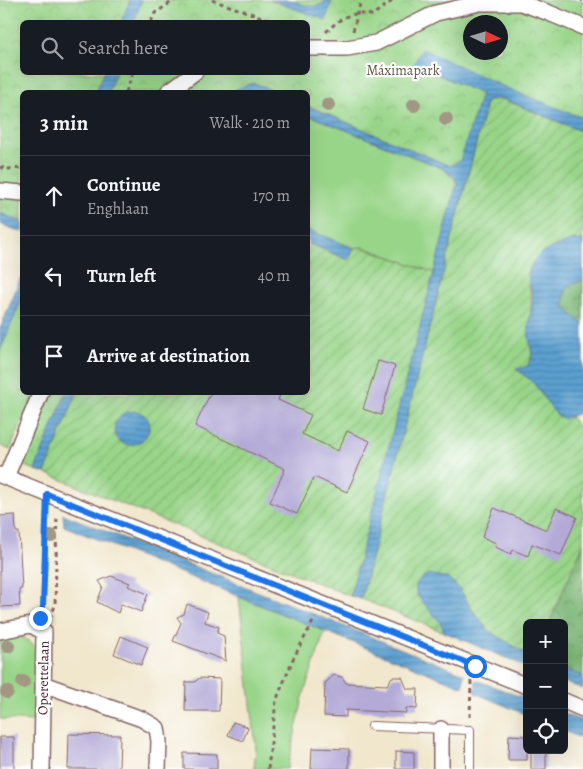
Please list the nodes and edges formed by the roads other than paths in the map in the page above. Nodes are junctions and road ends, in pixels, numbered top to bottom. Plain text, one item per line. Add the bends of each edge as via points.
1 (583, 27) edge
2 (310, 48) edge
3 (190, 75) edge
4 (171, 90) edge
5 (0, 191) edge
6 (20, 193) edge
7 (40, 395) edge
8 (3, 476) edge
9 (0, 631) edge
10 (43, 684) junction
11 (523, 684) edge
12 (568, 703) edge
13 (583, 709) edge
14 (372, 726) dead end
15 (442, 729) junction
16 (42, 769) edge
17 (158, 769) edge
18 (440, 769) edge
19 (470, 769) edge

1 - 2 street via 520,4 480,2 436,13 376,44
3 - 4 street
5 - 6 street
7 - 8 street
8 - 11 street
9 - 10 street, Operettelaan via 31,625 40,630
10 - 16 street, Operettelaan
10 - 17 street via 142,719 157,728
12 - 13 street
14 - 15 lane
15 - 18 street
15 - 19 lane via 470,730

